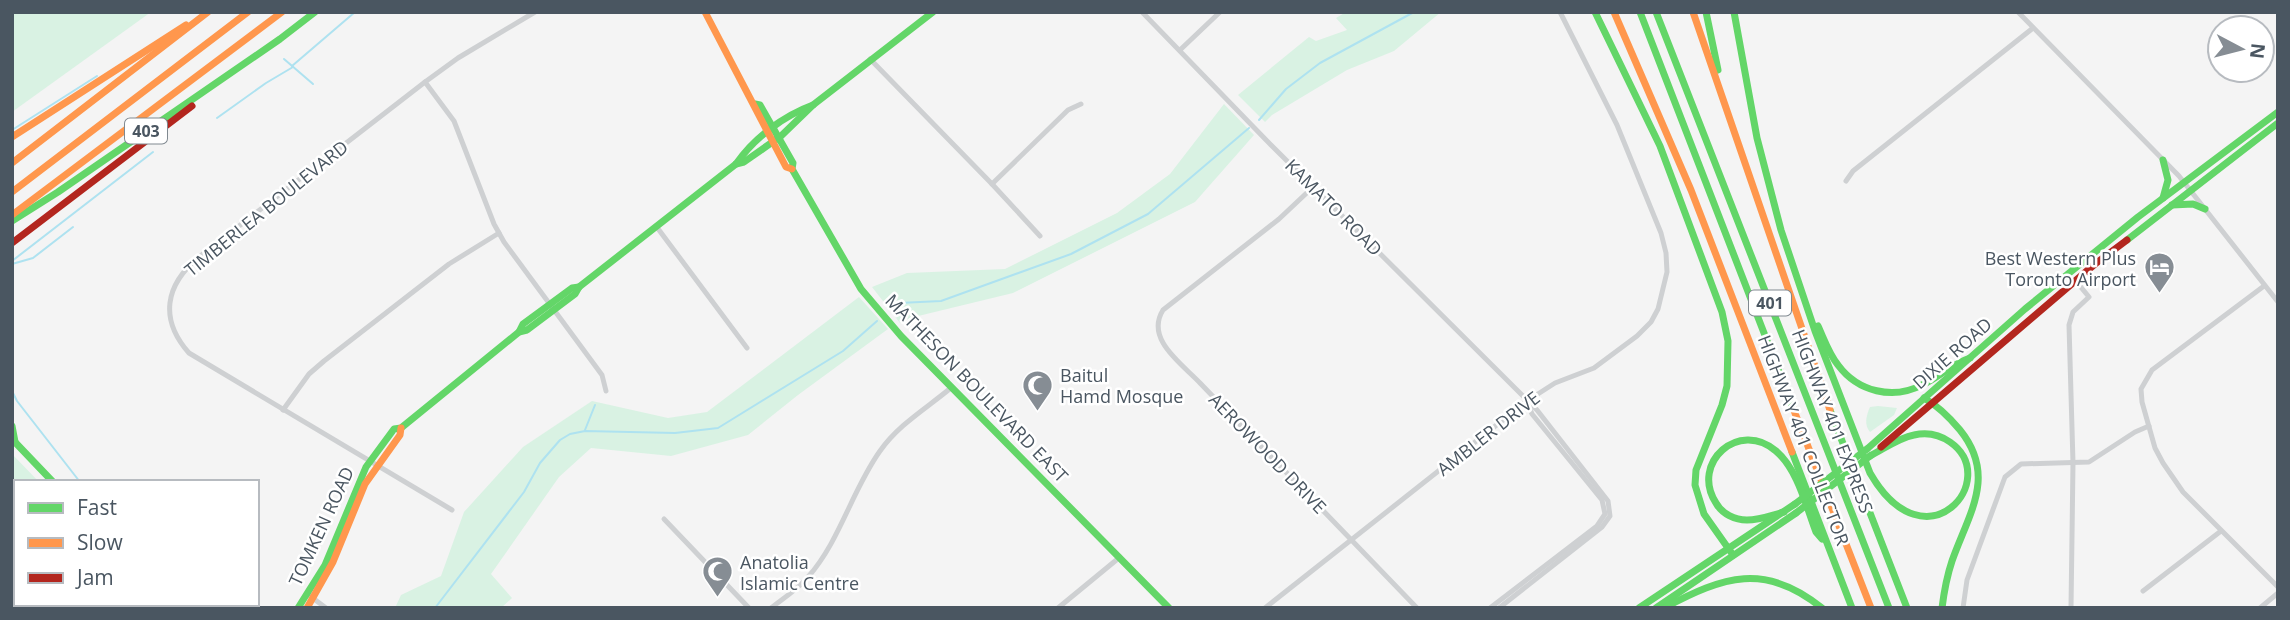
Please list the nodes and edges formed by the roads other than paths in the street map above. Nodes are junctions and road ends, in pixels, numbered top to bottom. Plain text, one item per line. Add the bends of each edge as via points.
1 (248, 12) edge
2 (282, 12) edge
3 (315, 12) edge
4 (535, 12) edge
5 (705, 12) edge
6 (933, 12) edge
7 (1142, 12) edge
8 (1220, 12) edge
9 (1560, 12) edge
10 (1595, 12) edge
11 (1614, 12) edge
12 (1640, 12) edge
13 (1656, 12) edge
14 (1693, 12) edge
15 (1706, 12) edge
16 (1734, 12) edge
17 (2018, 12) edge
18 (205, 14) edge
19 (2033, 28) junction
20 (280, 39) junction
21 (1181, 50) junction
22 (870, 59) junction
23 (425, 82) junction
24 (1723, 99) junction
25 (1081, 104) dead end
26 (2278, 112) edge
27 (2278, 123) edge
28 (773, 135) junction
29 (12, 137) edge
30 (2163, 160) junction
31 (12, 163) edge
32 (1846, 181) dead end
33 (2184, 182) junction
34 (992, 184) junction
35 (1313, 187) junction
36 (2191, 191) junction
37 (12, 192) edge
38 (2162, 198) junction
39 (2171, 205) junction
40 (2205, 209) junction
41 (52, 213) junction
42 (12, 218) edge
43 (656, 226) junction
44 (499, 233) junction
45 (1040, 236) dead end
46 (12, 243) edge
47 (12, 248) edge
48 (1797, 280) junction
49 (2075, 280) junction
50 (2264, 286) junction
51 (2278, 302) edge
52 (550, 308) junction
53 (747, 348) dead end
54 (1970, 358) junction
55 (952, 387) junction
56 (606, 391) dead end
57 (1924, 398) junction
58 (1527, 401) junction
59 (1933, 403) junction
60 (283, 410) junction
61 (12, 426) edge
62 (2149, 426) junction
63 (14, 441) edge
64 (1869, 452) junction
65 (374, 463) junction
66 (2073, 463) junction
67 (51, 480) edge
68 (1796, 508) junction
69 (452, 510) dead end
70 (1784, 512) junction
71 (664, 519) dead end
72 (2221, 531) junction
73 (1352, 538) junction
74 (1829, 548) junction
75 (1730, 552) junction
76 (1120, 557) junction
77 (2278, 587) edge
78 (2143, 591) dead end
79 (2278, 593) edge
80 (311, 597) junction
81 (298, 608) edge
82 (307, 608) edge
83 (326, 608) edge
84 (749, 608) edge
85 (771, 608) edge
86 (1058, 608) edge
87 (1169, 608) edge
88 (1265, 608) edge
89 (1418, 608) edge
90 (1490, 608) edge
91 (1499, 608) edge
92 (1639, 608) edge
93 (1656, 608) edge
94 (1664, 608) edge
95 (1822, 608) edge
96 (1852, 608) edge
97 (1871, 608) edge
98 (1889, 608) edge
99 (1907, 608) edge
100 (1942, 608) edge
101 (1963, 608) edge
102 (2071, 608) edge
103 (2260, 608) edge

1 - 37 main road, 403
2 - 42 main road, 403
3 - 20 main road, 403
4 - 23 street, TIMBERLEA BOULEVARD
5 - 28 main road, MATHESON BOULEVARD EAST
6 - 22 main road, TOMKEN ROAD
7 - 21 street, KAMATO ROAD
8 - 21 street
9 - 58 street, AMBLER DRIVE via 1617,125 1661,233 1667,272 1658,309 1637,336 1594,368 1555,383
10 - 75 main road via 1660,146 1722,312 1728,341 1727,386 1696,470 1695,485 1704,514
11 - 74 main road, HIGHWAY 401 COLLECTOR / 401 via 1691,190
12 - 97 main road, HIGHWAY 401 EXPRESS / 401
13 - 98 main road, HIGHWAY 401 EXPRESS / 401
14 - 24 main road, HIGHWAY 401 COLLECTOR / 401
15 - 24 main road
16 - 48 main road via 1767,178
17 - 19 street
18 - 29 main road
18 - 31 main road
19 - 30 street
19 - 32 street
20 - 41 main road
20 - 42 main road, 403 via 58,192
21 - 35 street, KAMATO ROAD
22 - 28 main road, TOMKEN ROAD
22 - 34 street
23 - 44 street via 454,121
23 - 60 street, TIMBERLEA BOULEVARD via 194,261 174,286 169,312 174,333 186,349
24 - 99 main road, HIGHWAY 401 COLLECTOR / 401 via 1829,407
25 - 34 street via 1068,110
26 - 33 main road, DIXIE ROAD
27 - 36 main road, DIXIE ROAD
28 - 43 main road, TOMKEN ROAD via 740,156 736,164
28 - 55 main road, MATHESON BOULEVARD EAST via 861,289
30 - 33 street
30 - 38 main road via 2168,180
33 - 36 street
33 - 38 main road, DIXIE ROAD
34 - 45 street
35 - 58 street, KAMATO ROAD
35 - 73 street, AEROWOOD DRIVE via 1167,306 1157,329 1165,346
36 - 39 main road, DIXIE ROAD
36 - 40 street
38 - 54 main road, DIXIE ROAD
39 - 40 main road via 2193,204
39 - 49 main road, DIXIE ROAD
40 - 50 street
41 - 46 main road
41 - 47 main road
43 - 52 main road, TOMKEN ROAD
43 - 53 street
44 - 52 street
44 - 60 street via 449,264 324,361
48 - 54 main road via 1840,369 1858,385 1880,393 1902,393
48 - 64 main road via 1869,469 1883,493 1907,512 1932,517 1955,505 1966,487 1964,455 1939,436 1908,436
49 - 59 main road, DIXIE ROAD
49 - 66 street via 2089,297 2073,312 2069,325
50 - 51 street
50 - 62 street via 2152,370 2141,389
52 - 56 street via 602,375
52 - 65 main road, TOMKEN ROAD via 523,324 401,428
54 - 57 main road, DIXIE ROAD
55 - 76 main road, MATHESON BOULEVARD EAST
55 - 85 street via 888,441 869,467 818,565
57 - 59 main road
57 - 64 main road, DIXIE ROAD
58 - 73 street, AMBLER DRIVE
58 - 90 street via 1532,414 1602,500 1605,512 1597,526
58 - 91 street via 1608,500 1611,513 1597,532
59 - 64 main road, DIXIE ROAD
59 - 100 main road via 1964,432 1975,448 1980,471 1977,494 1945,583
60 - 65 street, TIMBERLEA BOULEVARD
61 - 63 main road
62 - 66 street via 2090,462
62 - 72 street via 2172,478
63 - 67 main road
64 - 68 main road, DIXIE ROAD, bridge
65 - 69 street, TIMBERLEA BOULEVARD
65 - 80 main road, TOMKEN ROAD via 330,569
66 - 101 street via 2021,464 2005,477 1968,580
66 - 102 street
68 - 70 main road, DIXIE ROAD
68 - 75 main road, DIXIE ROAD
70 - 74 main road via 1742,520 1720,509 1707,479 1720,450 1750,439 1776,450
70 - 75 main road, DIXIE ROAD
71 - 84 street
72 - 77 street
72 - 78 street
73 - 88 street, AMBLER DRIVE
73 - 89 street, AEROWOOD DRIVE
74 - 96 main road, HIGHWAY 401 COLLECTOR / 401
75 - 92 main road, DIXIE ROAD
75 - 93 main road, DIXIE ROAD
76 - 86 street
76 - 87 main road, MATHESON BOULEVARD EAST
79 - 103 street
80 - 81 main road, TOMKEN ROAD
80 - 82 main road, TOMKEN ROAD
80 - 83 street
94 - 95 main road via 1694,591 1762,577 1807,593

